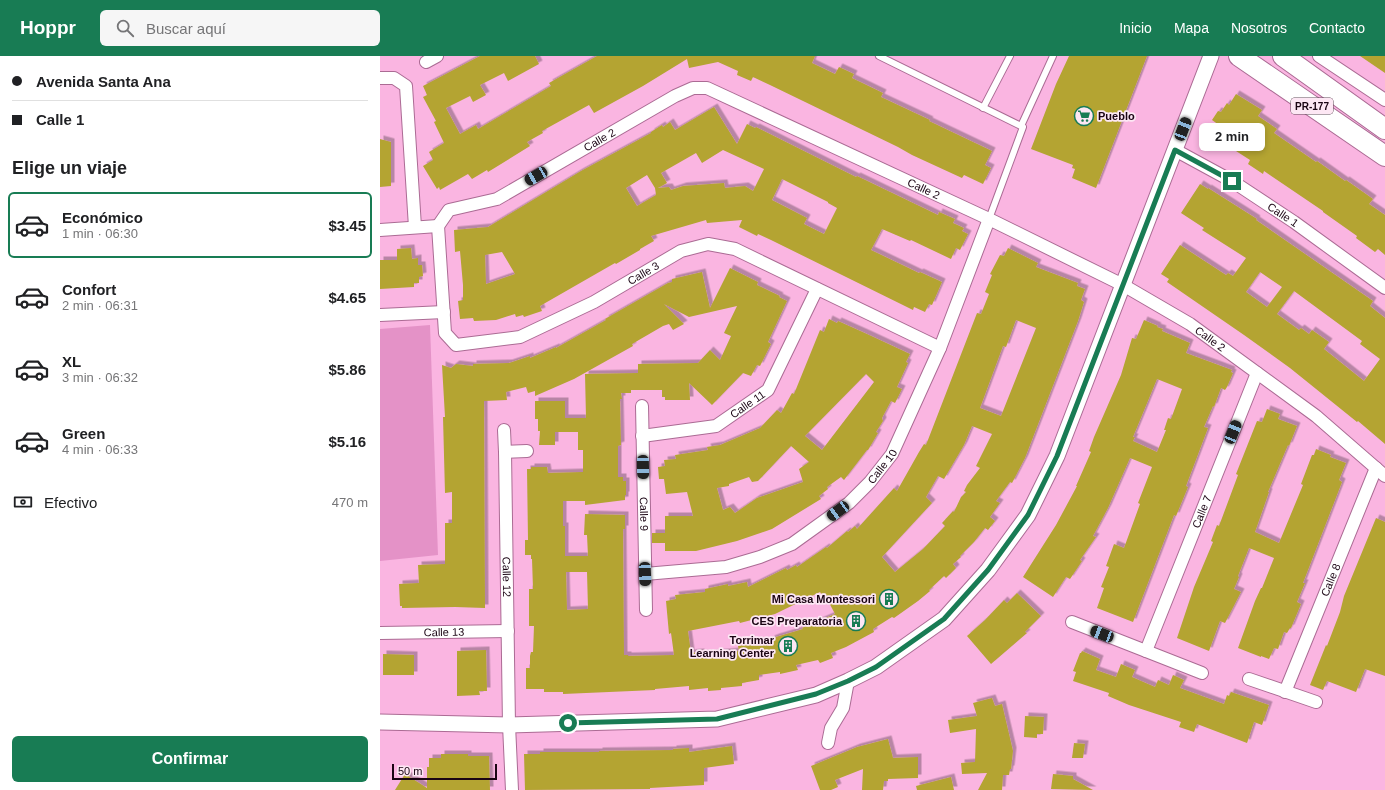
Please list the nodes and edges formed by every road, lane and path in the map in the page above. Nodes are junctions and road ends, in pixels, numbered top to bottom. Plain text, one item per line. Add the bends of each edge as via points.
1 (879, 56) edge
2 (896, 56) edge
3 (1010, 56) edge
4 (1053, 56) edge
5 (1211, 56) edge
6 (1239, 56) edge
7 (1283, 56) edge
8 (1318, 56) edge
9 (893, 63) junction
10 (380, 78) edge
11 (1385, 100) edge
12 (983, 108) junction
13 (1021, 126) junction
14 (1385, 128) edge
15 (1175, 150) junction
16 (1385, 156) edge
17 (989, 219) junction
18 (438, 226) junction
19 (415, 227) junction
20 (380, 230) edge
21 (1123, 285) junction
22 (1385, 288) edge
23 (817, 289) junction
24 (444, 312) junction
25 (380, 316) edge
26 (940, 348) junction
27 (1257, 373) junction
28 (642, 406) dead end
29 (504, 430) dead end
30 (642, 436) junction
31 (527, 451) dead end
32 (506, 452) junction
33 (1381, 472) edge
34 (645, 574) junction
35 (646, 610) dead end
36 (1072, 622) dead end
37 (508, 631) junction
38 (380, 633) edge
39 (1146, 651) junction
40 (1202, 673) dead end
41 (1249, 679) dead end
42 (848, 681) junction
43 (1285, 692) junction
44 (1316, 702) dead end
45 (382, 722) edge
46 (509, 725) junction
47 (828, 742) dead end
48 (512, 790) edge

1 - 9 lane
2 - 9 lane
3 - 12 lane
4 - 13 lane
5 - 15 street
6 - 16 highway, PR-177
7 - 14 highway, PR-177
8 - 11 street
9 - 12 lane
10 - 19 street via 394,78 406,86
12 - 13 lane
13 - 17 lane via 1024,127
15 - 21 street
15 - 22 street, Calle 1 via 1232,181
17 - 18 street, Calle 2 via 707,88 693,88 497,199 450,210
17 - 21 street, Calle 2
17 - 26 street, Calle 10
18 - 19 street
18 - 24 street, Calle 3
19 - 20 street
21 - 27 street, Calle 2 via 1190,324
21 - 42 street via 1057,456 1028,515 988,570 944,619 876,667
23 - 24 street, Calle 3 via 735,249 708,244 681,251 594,302 520,337 456,345 445,333
23 - 26 street, Calle 3
23 - 30 street, Calle 11 via 768,390 716,426
24 - 25 street
26 - 34 street, Calle 10 via 892,454 849,503 792,544 760,557 726,567
27 - 33 street, Calle 2 via 1316,416
27 - 39 street, Calle 7
28 - 30 street, Calle 9
29 - 32 street, Calle 12
30 - 34 street, Calle 9
31 - 32 street
32 - 37 street, Calle 12
33 - 43 street, Calle 8
34 - 35 street, Calle 9
36 - 39 street
37 - 38 street, Calle 13
37 - 46 street, Calle 12
39 - 40 street
41 - 43 street
42 - 46 street via 816,694 717,719
42 - 47 street via 843,708 831,728
43 - 44 street
45 - 46 street
46 - 48 street, Calle 12

